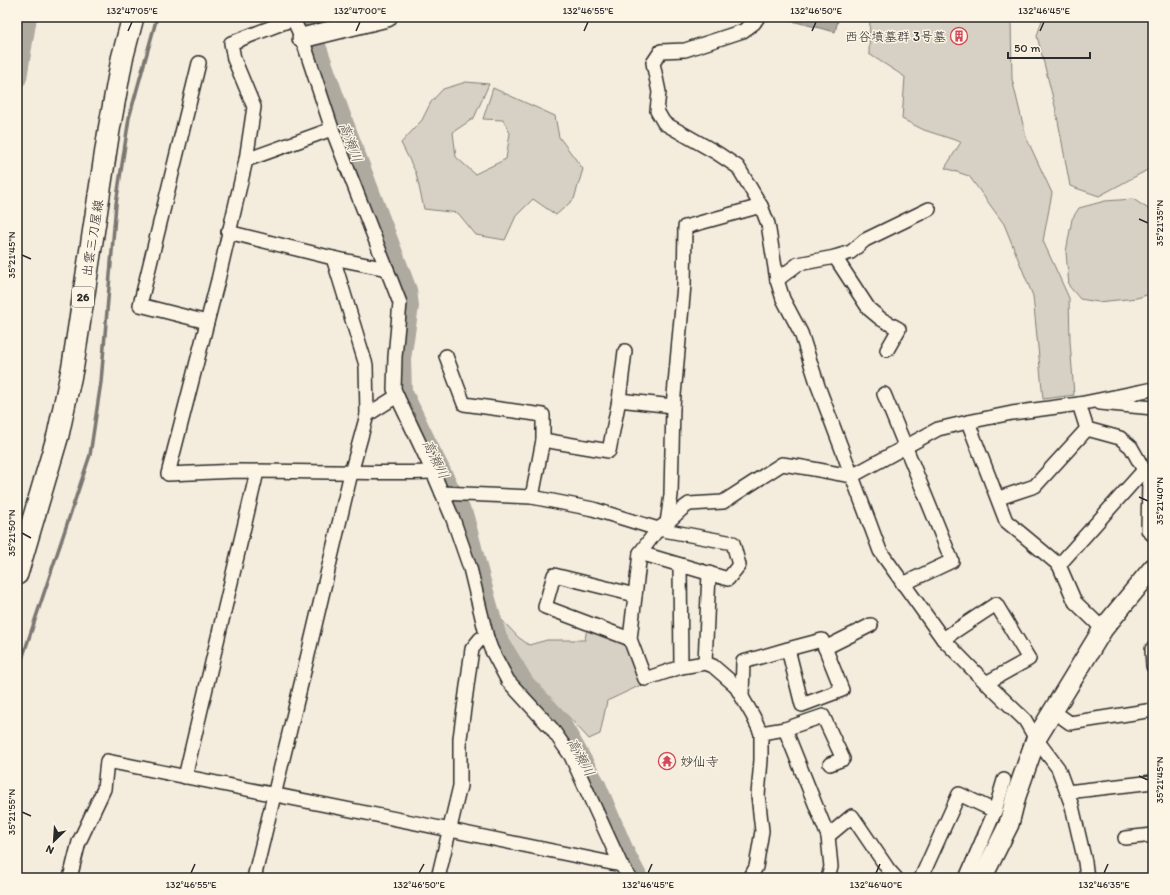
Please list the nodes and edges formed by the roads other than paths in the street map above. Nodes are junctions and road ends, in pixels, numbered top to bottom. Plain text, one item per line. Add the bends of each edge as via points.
1 (133, 17) edge
2 (387, 17) edge
3 (758, 17) edge
4 (292, 18) edge
5 (309, 36) junction
6 (199, 63) dead end
7 (332, 129) junction
8 (246, 160) junction
9 (761, 206) junction
10 (929, 209) dead end
11 (228, 232) junction
12 (835, 257) junction
13 (333, 258) junction
14 (387, 269) junction
15 (777, 280) junction
16 (207, 322) junction
17 (887, 350) dead end
18 (625, 351) dead end
19 (446, 356) dead end
20 (1153, 389) edge
21 (884, 394) dead end
22 (397, 396) junction
23 (619, 400) junction
24 (1083, 403) junction
25 (673, 406) junction
26 (1153, 408) edge
27 (367, 415) junction
28 (968, 422) junction
29 (1087, 429) junction
30 (543, 440) junction
31 (905, 447) junction
32 (1144, 470) junction
33 (257, 472) junction
34 (433, 472) junction
35 (351, 473) junction
36 (852, 476) junction
37 (442, 493) junction
38 (532, 497) junction
39 (998, 498) junction
40 (663, 526) junction
41 (1153, 535) edge
42 (640, 553) junction
43 (680, 565) junction
44 (1059, 565) junction
45 (1152, 571) edge
46 (709, 573) junction
47 (17, 574) edge
48 (903, 584) junction
49 (635, 595) junction
50 (871, 624) dead end
51 (1103, 629) junction
52 (487, 638) junction
53 (630, 639) junction
54 (943, 639) junction
55 (825, 648) junction
56 (788, 649) junction
57 (1152, 649) dead end
58 (705, 663) junction
59 (1153, 666) edge
60 (681, 667) junction
61 (986, 683) junction
62 (742, 696) junction
63 (1053, 710) junction
64 (1153, 710) edge
65 (785, 728) junction
66 (761, 733) junction
67 (1036, 738) junction
68 (830, 764) dead end
69 (185, 777) junction
70 (1004, 780) dead end
71 (1153, 782) edge
72 (1067, 792) junction
73 (273, 796) junction
74 (995, 811) junction
75 (450, 829) junction
76 (1153, 835) edge
77 (828, 836) junction
78 (1126, 838) dead end
79 (621, 865) junction
80 (70, 878) edge
81 (254, 878) edge
82 (438, 878) edge
83 (630, 878) edge
84 (750, 878) edge
85 (828, 878) edge
86 (896, 878) edge
87 (921, 878) edge
88 (966, 878) edge
89 (982, 878) edge
90 (1087, 878) edge

1 - 47 main road, 出雲三刀屋線 / 26 via 122,58 109,130 73,365 58,435
2 - 5 street
3 - 9 street via 743,31 685,50 661,51 653,64 659,92 657,111 664,123 738,168
4 - 5 street
4 - 8 street via 231,43 234,59 254,106
5 - 7 street
6 - 16 street via 140,305
7 - 8 street
7 - 14 street
8 - 11 street
9 - 15 street via 768,224
9 - 25 street via 685,227 684,284
10 - 12 street via 866,240 850,252
11 - 13 street
11 - 16 street
12 - 15 street via 798,264
12 - 17 street via 870,309 880,319 899,329
13 - 14 street
13 - 27 street via 366,365
14 - 22 street via 400,303 395,357 394,389
15 - 36 street via 783,299 800,333
16 - 33 street via 168,474
18 - 23 street
19 - 30 street via 464,404 543,415
20 - 24 street
21 - 31 street
22 - 27 street
22 - 34 street
23 - 25 street
23 - 30 street via 610,451
24 - 26 street
24 - 28 street
24 - 29 street
25 - 40 street via 671,495
27 - 35 street
28 - 31 street via 938,429
28 - 39 street
29 - 32 street via 1120,438 1131,447
29 - 39 street via 1035,486
30 - 38 street
31 - 36 street
31 - 48 street via 952,560
32 - 41 street via 1149,481 1148,530
32 - 44 street
33 - 35 street
33 - 69 street
34 - 35 street
34 - 37 street
35 - 73 street
36 - 40 street via 782,464 723,502 689,504
36 - 48 street via 880,551
37 - 38 street
37 - 52 street via 470,568
38 - 40 street
39 - 44 street via 1006,521
40 - 42 street
40 - 46 street via 733,543 739,565 728,579
42 - 43 street
42 - 49 street
43 - 46 street
43 - 60 street
44 - 51 street via 1075,602
45 - 51 street
46 - 58 street
48 - 54 street
49 - 53 street
49 - 53 street via 554,575 545,607
50 - 55 street
51 - 63 street
52 - 75 street via 480,639 472,649 460,738 460,786
52 - 79 street via 508,681 552,728 571,756
53 - 60 street via 644,679
54 - 61 street
54 - 61 street via 996,604 1029,659
55 - 56 street via 822,640
55 - 56 street via 842,690 802,705
56 - 62 street via 744,662
57 - 59 street
58 - 60 street
58 - 62 street via 713,666 735,685
61 - 67 street via 1025,720
62 - 66 street
63 - 64 street via 1070,722
63 - 67 street
65 - 66 street
65 - 68 street via 823,716 843,759
65 - 77 street
66 - 84 street via 758,795 762,831 756,867
67 - 72 street via 1058,768
67 - 89 street via 1009,824
69 - 73 street
69 - 80 street via 107,761 104,789 79,842
70 - 74 street
71 - 72 street
72 - 90 street via 1074,813
73 - 75 street
73 - 81 street
74 - 87 street via 958,794
74 - 88 street
75 - 79 street
75 - 82 street
76 - 78 street
77 - 85 street via 831,867
77 - 86 street via 852,816
79 - 83 street

